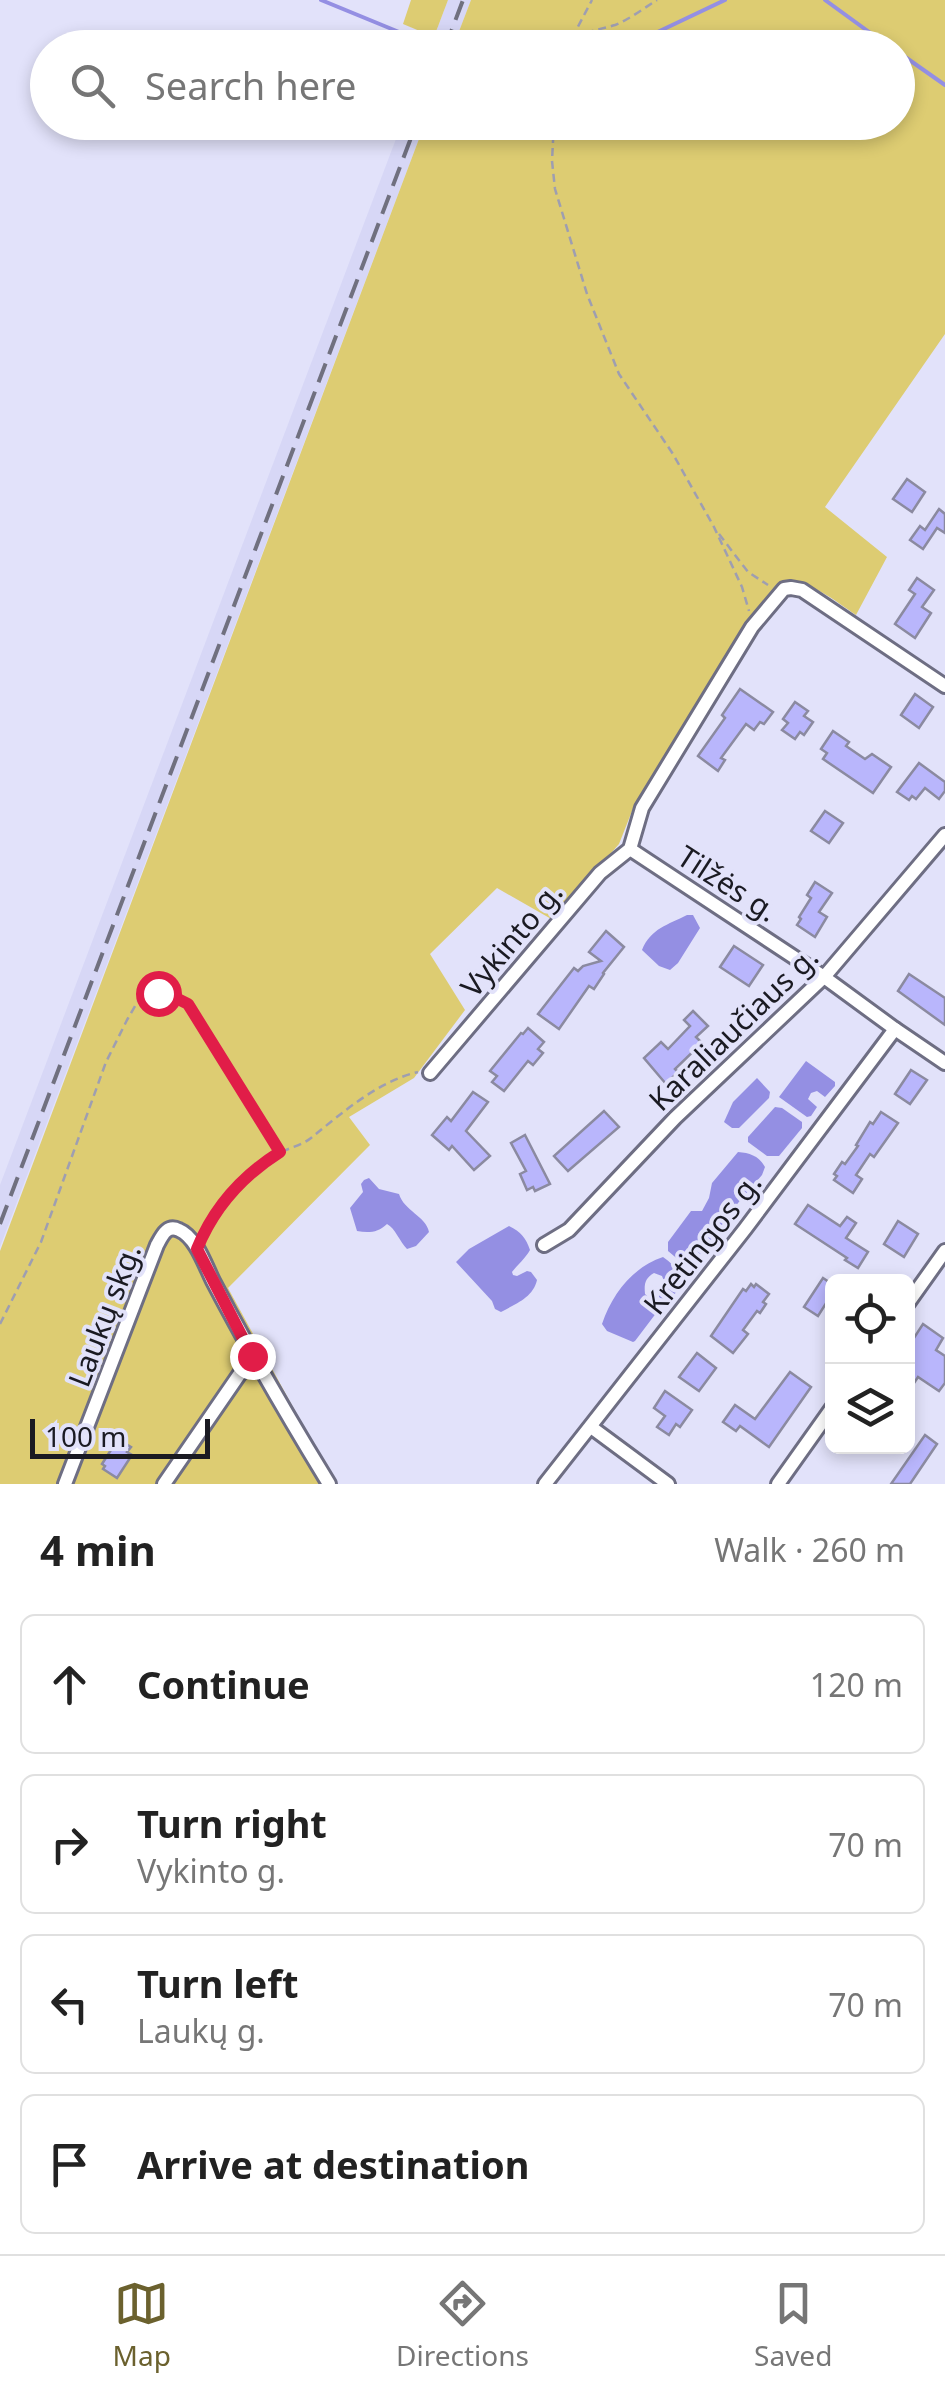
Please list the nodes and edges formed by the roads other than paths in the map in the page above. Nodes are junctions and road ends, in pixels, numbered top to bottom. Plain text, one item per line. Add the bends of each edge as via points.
1 (945, 686) edge
2 (945, 836) edge
3 (630, 849) junction
4 (824, 976) junction
5 (894, 1029) junction
6 (945, 1063) edge
7 (430, 1073) road end
8 (544, 1244) dead end
9 (945, 1251) edge
10 (915, 1293) edge
11 (252, 1356) junction
12 (825, 1418) edge
13 (591, 1427) junction
14 (328, 1483) edge
15 (65, 1484) edge
16 (164, 1484) edge
17 (544, 1484) edge
18 (668, 1484) edge
19 (778, 1484) edge

1 - 3 street via 802,590 787,588 752,628 642,808
2 - 4 street, Karaliaučiaus g.
3 - 4 street, Tilžės g.
3 - 7 street, Vykinto g. via 600,873
4 - 5 street, Tilžės g.
4 - 8 street, Karaliaučiaus g. via 570,1230
5 - 6 street, Tilžės g.
5 - 13 street, Kretingos g.
9 - 10 street
11 - 14 street
11 - 15 street, Laukų skg. via 197,1249 176,1228 164,1232
11 - 16 street
12 - 19 street
13 - 17 street, Kretingos g.
13 - 18 street

